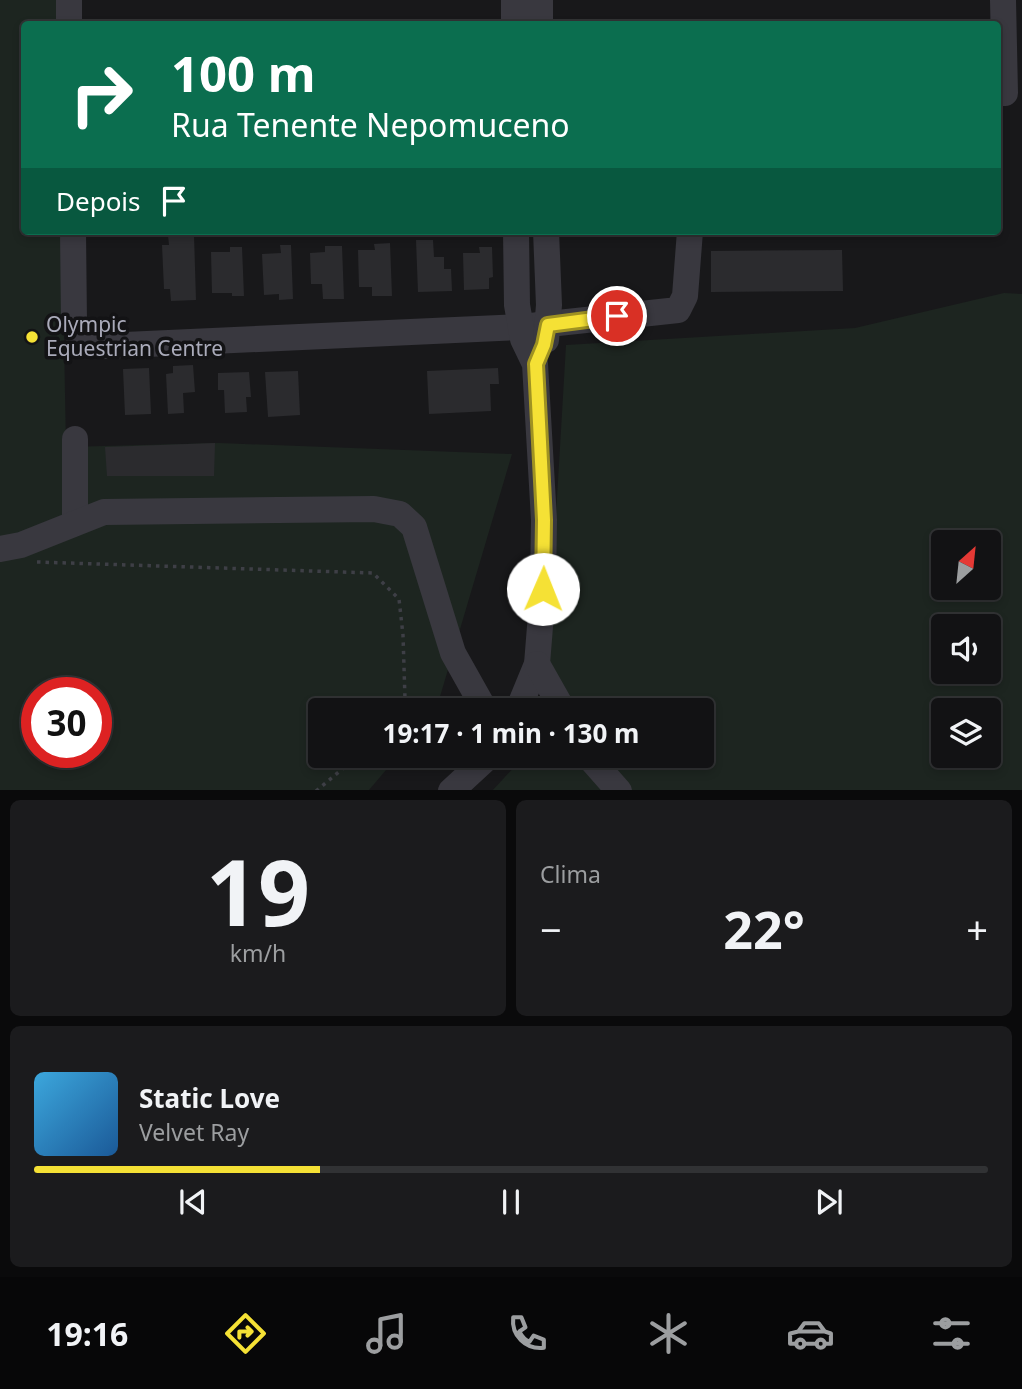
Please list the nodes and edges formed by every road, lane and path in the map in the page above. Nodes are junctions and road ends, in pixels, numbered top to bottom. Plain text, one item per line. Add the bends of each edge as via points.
1 (69, 0) edge
2 (514, 0) edge
3 (540, 0) edge
4 (1003, 0) edge
5 (69, 21) edge
6 (514, 21) edge
7 (540, 21) edge
8 (1005, 93) dead end
9 (73, 235) edge
10 (516, 235) edge
11 (547, 235) edge
12 (690, 235) edge
13 (548, 325) junction
14 (521, 327) junction
15 (536, 364) junction
16 (75, 439) dead end
17 (75, 522) junction
18 (0, 549) edge
19 (28, 562) dead end
20 (537, 664) junction
21 (405, 698) edge
22 (478, 698) edge
23 (523, 698) edge
24 (556, 698) edge
25 (343, 768) edge
26 (476, 768) edge
27 (599, 768) edge
28 (316, 790) edge
29 (451, 790) edge
30 (619, 790) edge

1 - 5 street
2 - 6 street
3 - 7 street
4 - 8 street
9 - 14 street via 74,322 79,337 103,346
10 - 14 street
11 - 13 street
12 - 13 street via 685,296 678,310
13 - 14 street
13 - 15 street
14 - 15 street
15 - 20 street via 544,520
16 - 17 street
17 - 18 street
17 - 22 street via 124,510 374,509 400,514 414,527 453,653
19 - 21 path via 373,573 399,599
20 - 23 street
20 - 24 street
25 - 28 path
26 - 29 street
27 - 30 street

